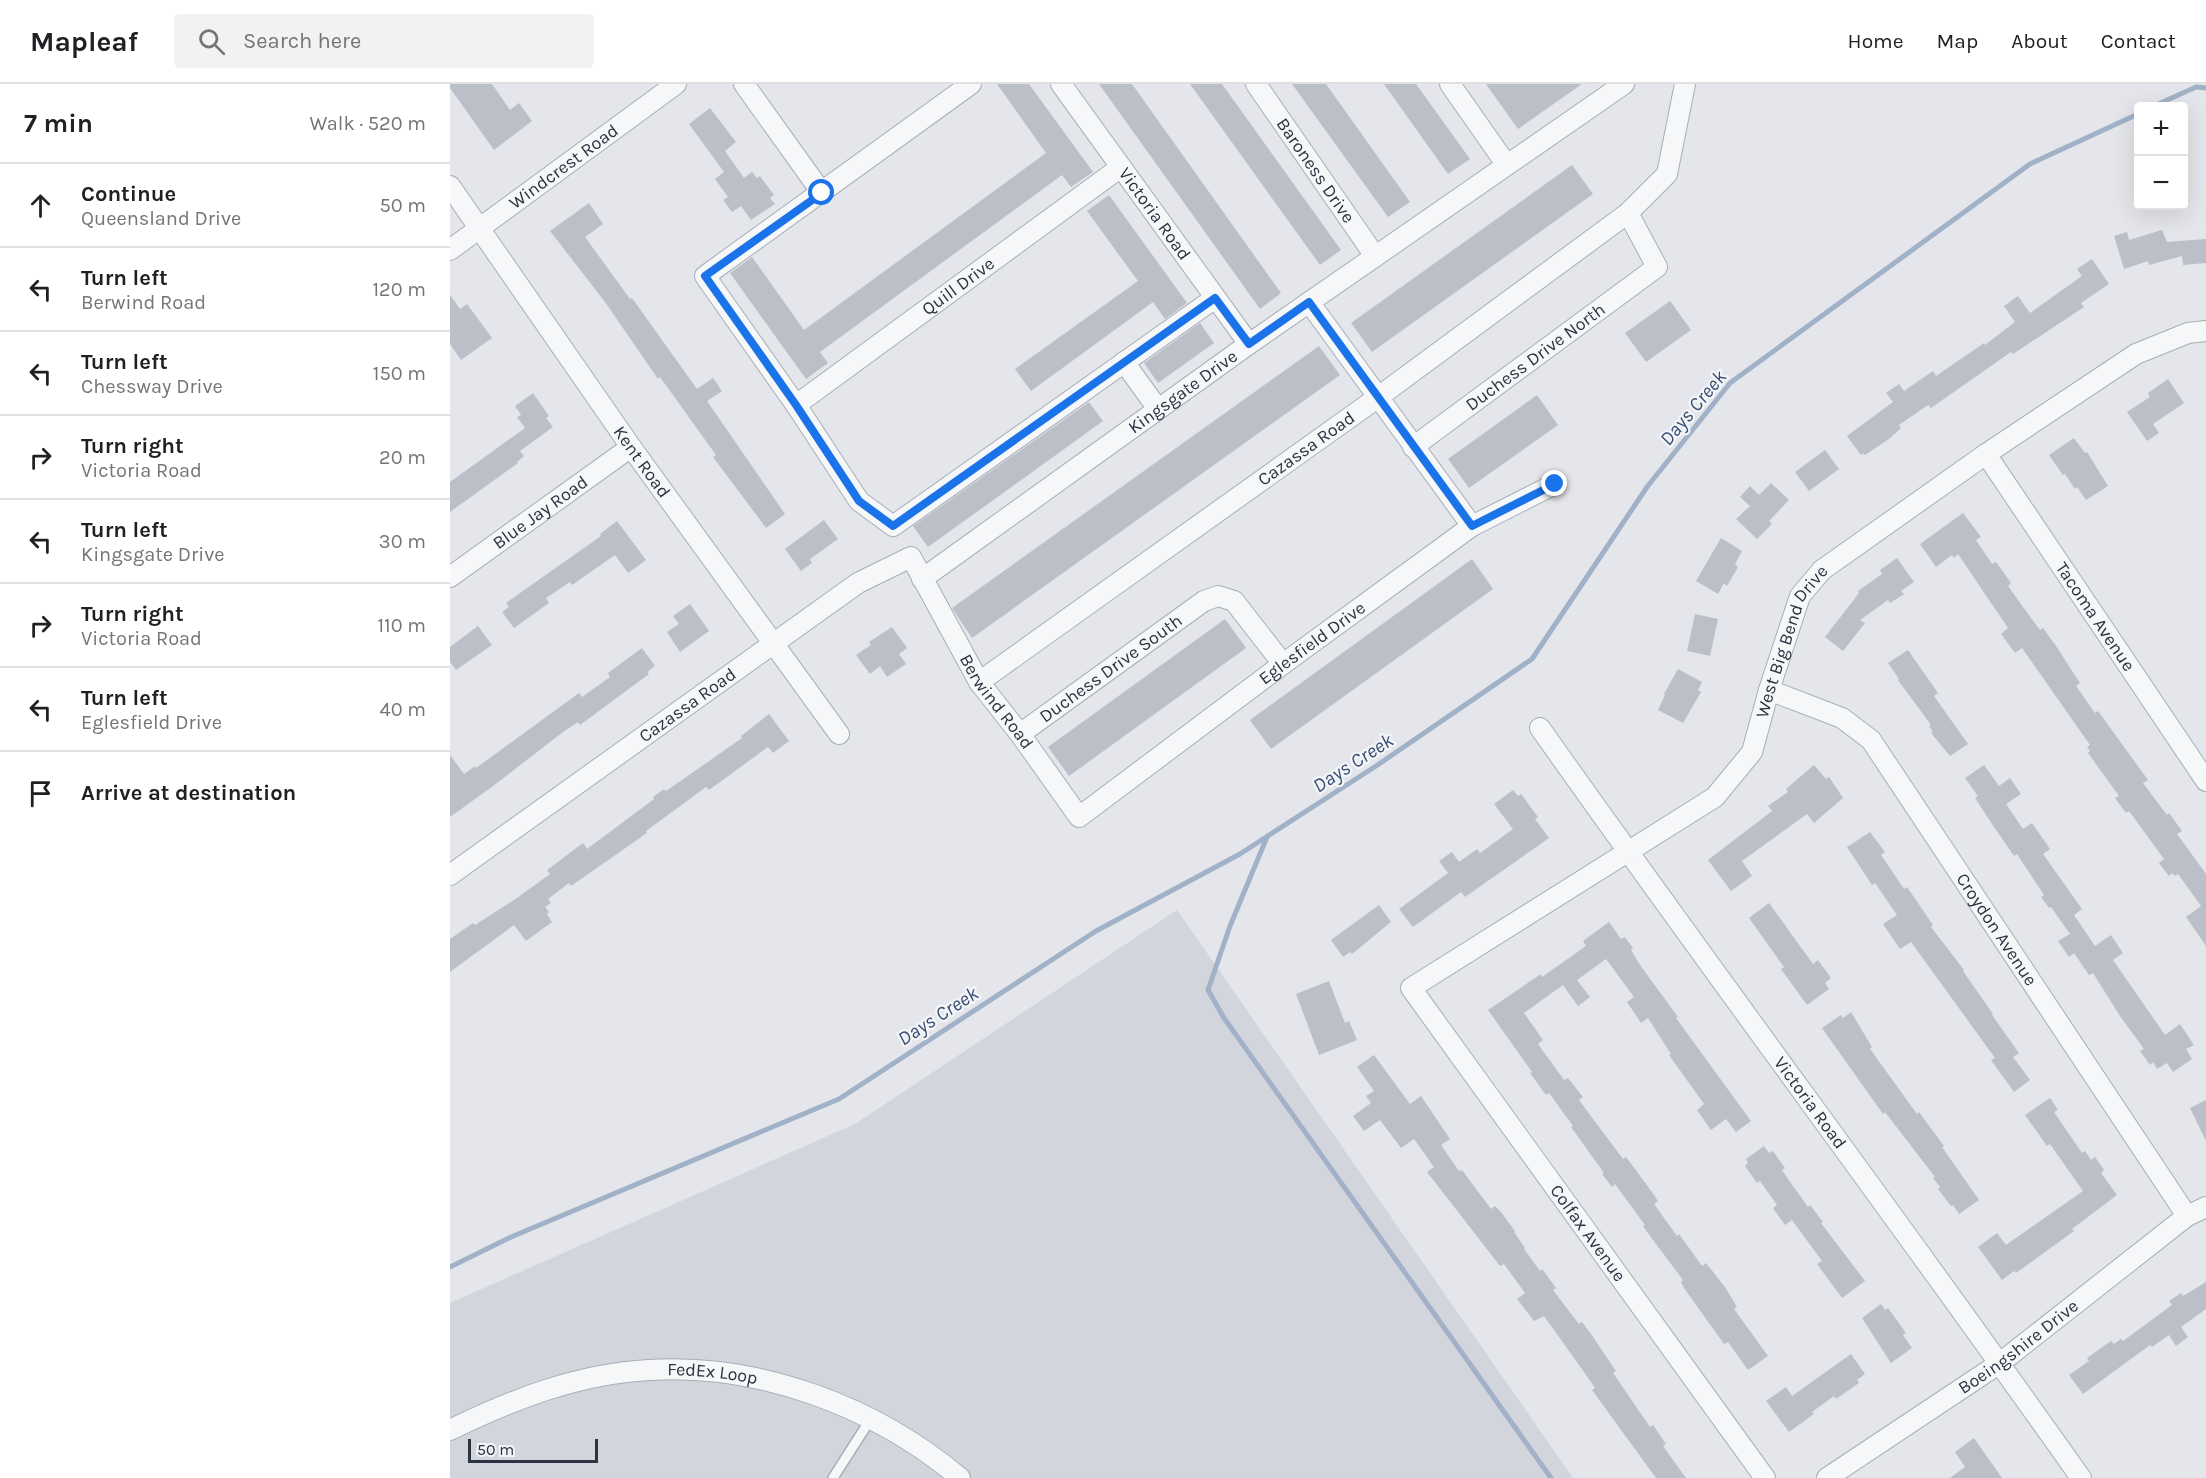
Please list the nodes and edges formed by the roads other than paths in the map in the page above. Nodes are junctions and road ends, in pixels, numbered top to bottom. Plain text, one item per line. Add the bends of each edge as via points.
1 (676, 84) edge
2 (744, 84) edge
3 (971, 84) edge
4 (1061, 84) edge
5 (1256, 84) edge
6 (1450, 84) edge
7 (1624, 84) edge
8 (1685, 84) edge
9 (1506, 164) junction
10 (1121, 167) junction
11 (450, 186) edge
12 (822, 193) junction
13 (1628, 213) junction
14 (480, 228) junction
15 (450, 250) edge
16 (1375, 256) junction
17 (1215, 298) junction
18 (1309, 302) junction
19 (2206, 331) edge
20 (1249, 344) junction
21 (1124, 362) junction
22 (1377, 398) junction
23 (796, 405) junction
24 (1158, 409) junction
25 (631, 447) junction
26 (1413, 447) junction
27 (1986, 454) junction
28 (1555, 484) dead end
29 (1472, 526) junction
30 (450, 577) edge
31 (922, 579) junction
32 (775, 644) junction
33 (1283, 664) junction
34 (979, 682) junction
35 (1769, 690) junction
36 (1540, 728) dead end
37 (839, 734) dead end
38 (1020, 734) junction
39 (2206, 781) edge
40 (1079, 817) joint
41 (1627, 851) junction
42 (450, 875) edge
43 (1411, 988) joint
44 (2206, 1207) edge
45 (2187, 1216) junction
46 (2000, 1363) junction
47 (870, 1420) junction
48 (450, 1430) edge
49 (833, 1478) edge
50 (960, 1478) edge
51 (1765, 1478) edge
52 (1827, 1478) edge
53 (2081, 1478) edge

1 - 14 street, Windcrest Road
2 - 12 street
3 - 12 street
4 - 10 street, Victoria Road
5 - 16 street, Baroness Drive
6 - 9 street
7 - 9 street, Kingsgate Drive
8 - 13 street, Cazassa Road via 1667,174
9 - 16 street, Kingsgate Drive
10 - 17 street, Victoria Road
10 - 23 street, Quill Drive
11 - 14 street, Kent Road
12 - 23 street via 705,276
13 - 22 street, Cazassa Road
13 - 26 street, Duchess Drive North via 1657,267
14 - 15 street, Windcrest Road
14 - 25 street, Kent Road
16 - 18 street, Kingsgate Drive
17 - 20 street, Victoria Road
17 - 21 street
18 - 20 street, Kingsgate Drive
18 - 22 street
19 - 27 street, West Big Bend Drive via 2188,333 2136,354
20 - 24 street, Kingsgate Drive
21 - 23 street via 893,526 859,501
21 - 24 street
22 - 26 street
22 - 34 street, Cazassa Road
24 - 31 street, Kingsgate Drive
25 - 30 street, Blue Jay Road
25 - 32 street, Kent Road
26 - 29 street
27 - 35 street, West Big Bend Drive via 1822,570 1800,596
27 - 39 street, Tacoma Avenue
28 - 29 street, Eglesfield Drive
29 - 33 street, Eglesfield Drive
31 - 32 street, Cazassa Road via 911,557 858,584
31 - 34 street, Berwind Road
32 - 37 street, Kent Road
32 - 42 street, Cazassa Road
33 - 38 street, Duchess Drive South via 1234,601 1218,596 1204,601
33 - 40 street, Eglesfield Drive
34 - 38 street, Berwind Road
35 - 41 street, West Big Bend Drive via 1752,752 1715,797
35 - 45 street, Croydon Avenue via 1842,718 1871,740
36 - 41 street, Victoria Road
38 - 40 street, Berwind Road
41 - 43 street, West Big Bend Drive
41 - 46 street, Victoria Road
43 - 51 street, Colfax Avenue
44 - 45 street, Boeingshire Drive
45 - 46 street, Boeingshire Drive
46 - 52 street, Boeingshire Drive
46 - 53 street, Victoria Road
47 - 48 street, FedEx Loop via 841,1405 779,1384 677,1369 607,1375 557,1387 502,1405
47 - 49 lane
47 - 50 street, FedEx Loop via 927,1452

